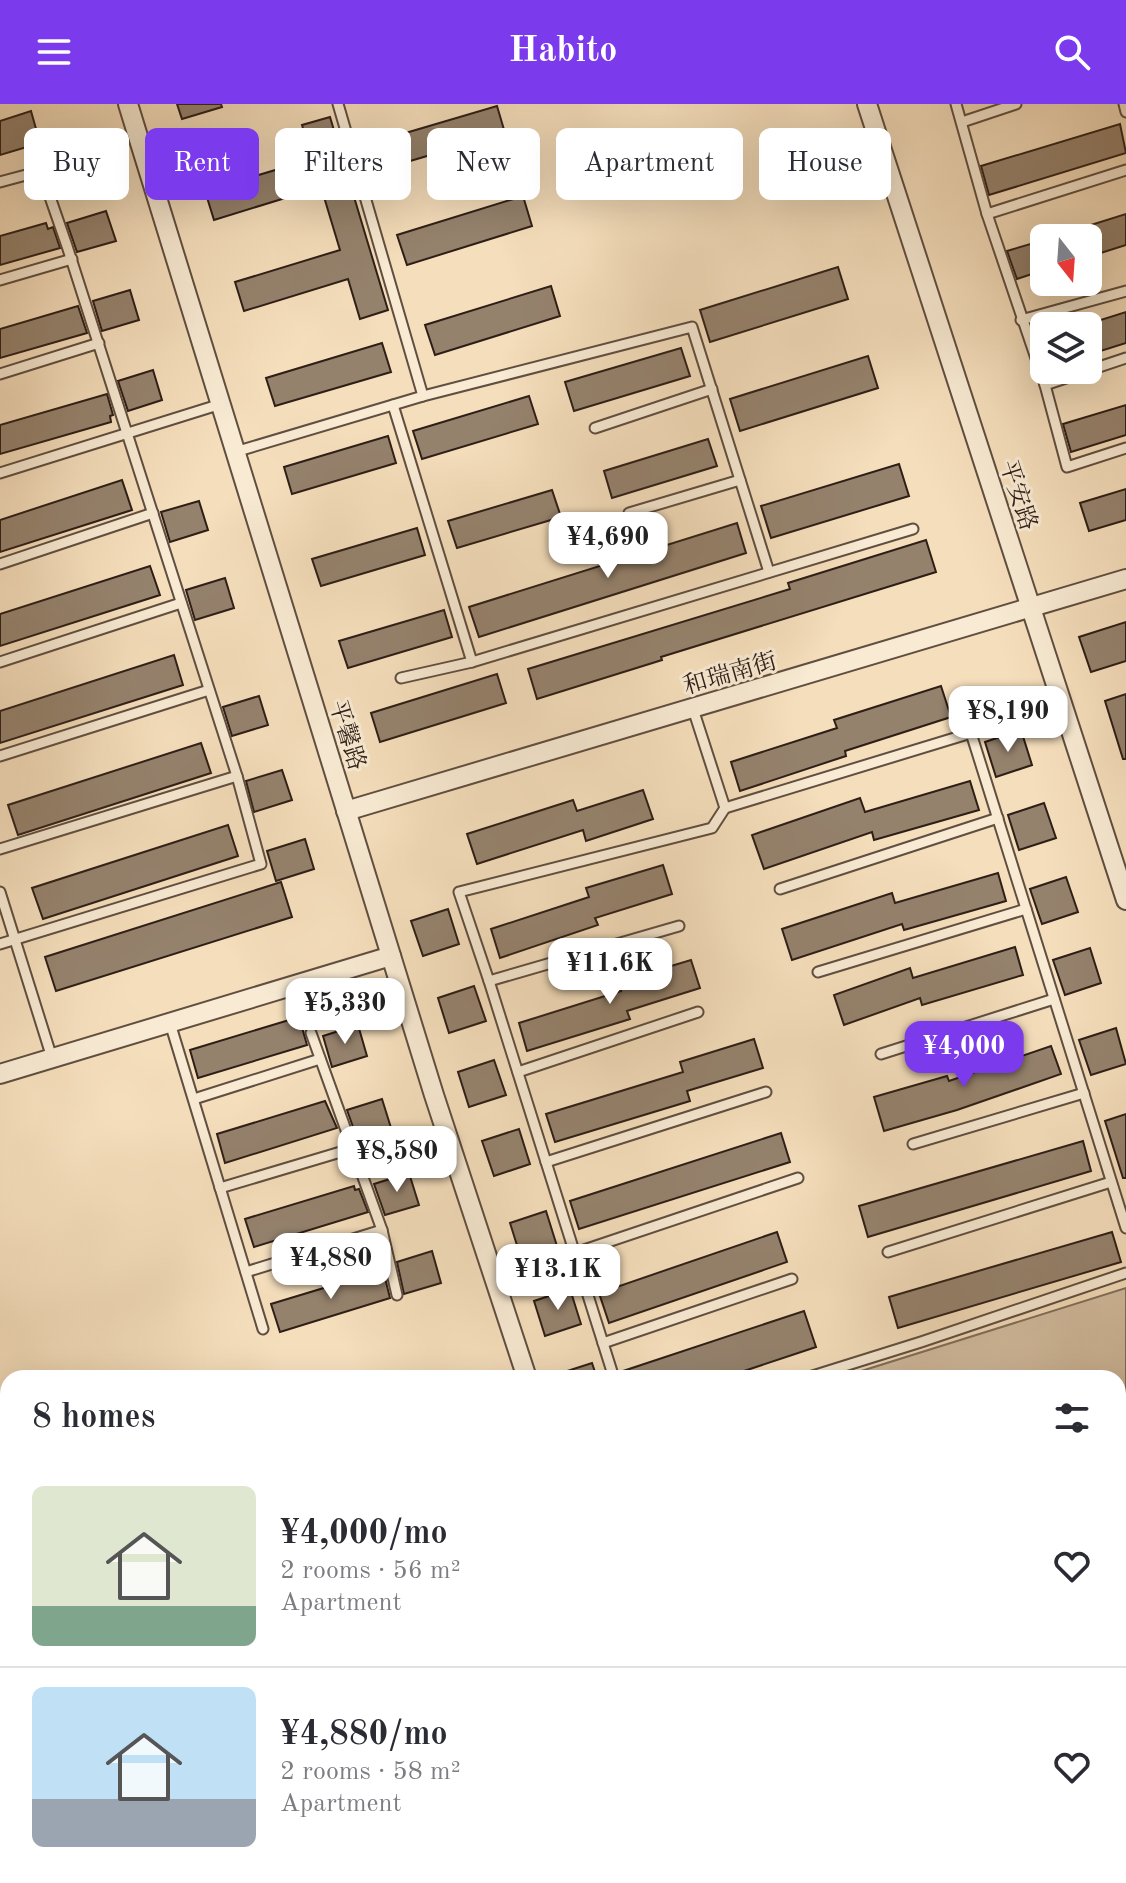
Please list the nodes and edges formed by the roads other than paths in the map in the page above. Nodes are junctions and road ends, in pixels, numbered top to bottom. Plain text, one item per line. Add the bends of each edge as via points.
1 (128, 104) edge
2 (338, 104) edge
3 (867, 104) edge
4 (956, 104) edge
5 (1016, 104) edge
6 (1124, 104) edge
7 (1126, 112) edge
8 (962, 122) junction
9 (1126, 170) edge
10 (0, 182) edge
11 (987, 214) junction
12 (72, 259) junction
13 (0, 280) edge
14 (1126, 291) edge
15 (1021, 320) junction
16 (99, 343) junction
17 (1126, 358) edge
18 (0, 374) edge
19 (1045, 385) junction
20 (712, 389) junction
21 (423, 396) junction
22 (221, 404) junction
23 (393, 405) junction
24 (595, 428) dead end
25 (127, 433) junction
26 (1126, 448) edge
27 (235, 452) junction
28 (0, 473) edge
29 (740, 480) junction
30 (153, 513) junction
31 (629, 513) dead end
32 (913, 529) dead end
33 (0, 564) edge
34 (769, 572) junction
35 (1126, 579) edge
36 (181, 603) junction
37 (1031, 609) junction
38 (0, 662) edge
39 (472, 662) junction
40 (401, 678) dead end
41 (209, 690) junction
42 (693, 709) junction
43 (0, 756) edge
44 (237, 776) junction
45 (725, 808) junction
46 (346, 811) junction
47 (998, 818) junction
48 (0, 849) edge
49 (780, 889) dead end
50 (0, 892) edge
51 (1126, 900) edge
52 (1026, 909) junction
53 (679, 926) dead end
54 (15, 940) junction
55 (0, 944) edge
56 (391, 956) junction
57 (818, 972) dead end
58 (489, 981) junction
59 (1054, 999) junction
60 (698, 1012) dead end
61 (170, 1022) junction
62 (311, 1033) dead end
63 (881, 1054) dead end
64 (52, 1058) junction
65 (320, 1059) junction
66 (518, 1072) junction
67 (0, 1074) edge
68 (766, 1092) dead end
69 (1084, 1093) junction
70 (194, 1099) junction
71 (913, 1144) dead end
72 (354, 1148) junction
73 (546, 1162) junction
74 (798, 1178) dead end
75 (1111, 1182) junction
76 (220, 1188) junction
77 (1126, 1228) edge
78 (382, 1230) junction
79 (888, 1252) dead end
80 (575, 1253) junction
81 (246, 1272) junction
82 (1126, 1273) edge
83 (792, 1279) dead end
84 (397, 1295) dead end
85 (263, 1329) dead end
86 (603, 1343) junction
87 (524, 1370) edge
88 (611, 1370) edge
89 (832, 1370) edge

1 - 22 street, 平馨路
2 - 21 lane
3 - 37 street, 平安路
4 - 8 lane
5 - 8 lane
6 - 7 lane
8 - 11 lane
9 - 11 lane
10 - 12 lane via 41,171
11 - 15 lane
12 - 13 lane
12 - 16 lane
14 - 15 lane
15 - 19 lane
16 - 18 lane
16 - 25 lane
17 - 19 lane
19 - 26 lane via 1067,467
20 - 21 lane via 692,327
20 - 24 lane
20 - 29 lane
21 - 23 lane
22 - 25 lane
22 - 27 street, 平馨路
23 - 27 lane
23 - 39 lane
25 - 28 lane
25 - 30 lane
27 - 46 street, 平馨路
29 - 31 lane
29 - 34 lane
30 - 33 lane
30 - 36 lane
32 - 34 lane
34 - 39 lane
35 - 37 street, 和瑞南街
36 - 38 lane
36 - 41 lane
37 - 42 street, 和瑞南街
37 - 51 street, 平安路
39 - 40 lane
41 - 43 lane
41 - 44 lane
42 - 45 lane
42 - 46 street, 和瑞南街
44 - 48 lane
44 - 54 lane via 261,864
45 - 47 lane via 971,733
45 - 58 lane via 712,828 459,892
46 - 56 street, 平馨路
47 - 49 lane
47 - 52 lane
50 - 54 lane
52 - 57 lane
52 - 59 lane
53 - 58 lane
54 - 55 lane
54 - 64 lane
56 - 61 street
56 - 87 street, 平馨路
58 - 66 lane
59 - 63 lane
59 - 69 lane
60 - 66 lane
61 - 64 street
61 - 70 lane
62 - 65 lane
64 - 67 street
65 - 70 lane
65 - 72 lane
66 - 73 lane
68 - 73 lane
69 - 71 lane
69 - 75 lane
70 - 76 lane
72 - 76 lane
72 - 78 lane
73 - 80 lane
74 - 80 lane
75 - 77 lane
75 - 79 lane
76 - 81 lane
78 - 81 lane
78 - 84 lane
80 - 86 lane
81 - 85 lane
82 - 89 lane
83 - 86 lane
86 - 88 lane

